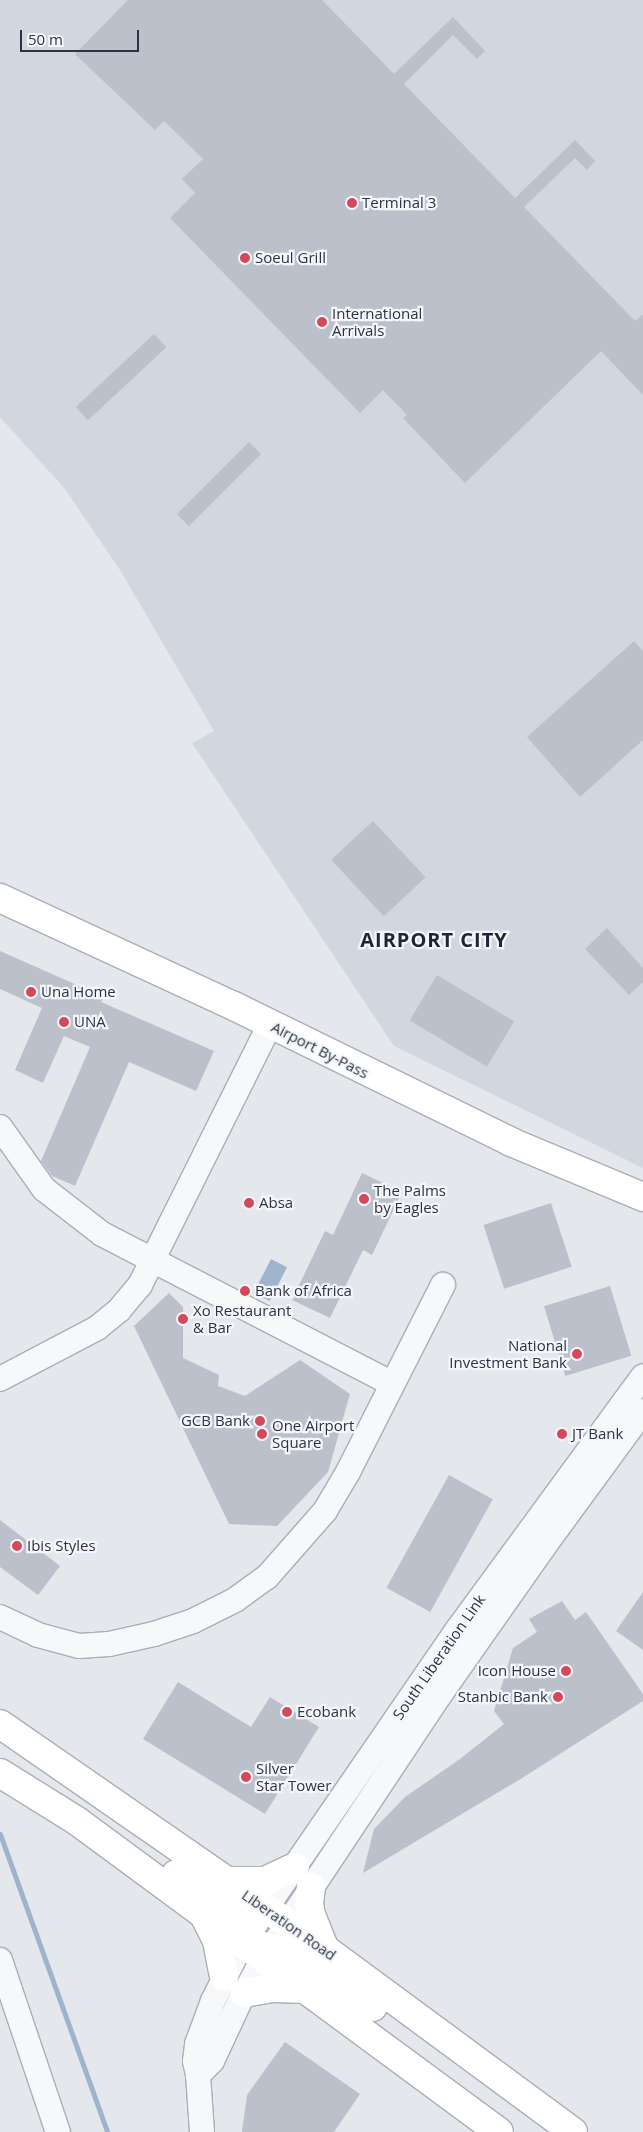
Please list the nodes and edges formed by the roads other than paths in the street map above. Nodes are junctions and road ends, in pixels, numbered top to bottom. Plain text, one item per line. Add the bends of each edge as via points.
1 (0, 898) edge
2 (270, 1024) junction
3 (0, 1127) edge
4 (643, 1197) edge
5 (154, 1261) junction
6 (443, 1285) dead end
7 (643, 1376) edge
8 (0, 1378) edge
9 (392, 1384) junction
10 (643, 1411) edge
11 (0, 1617) edge
12 (0, 1724) edge
13 (0, 1773) edge
14 (77, 1821) junction
15 (303, 1877) junction
16 (226, 1881) junction
17 (203, 1914) junction
18 (287, 1924) junction
19 (254, 1925) junction
20 (325, 1949) junction
21 (268, 1953) junction
22 (0, 1960) edge
23 (234, 1984) junction
24 (305, 1989) junction
25 (505, 2082) junction
26 (58, 2132) edge
27 (202, 2132) edge
28 (499, 2132) edge
29 (573, 2132) edge

1 - 2 main road, Airport By-Pass
2 - 4 main road, Airport By-Pass via 510,1142
2 - 5 street
3 - 5 street via 44,1189 102,1234
5 - 8 street via 119,1310 97,1328
5 - 9 street
6 - 9 street
7 - 15 street, South Liberation Link via 458,1628
9 - 11 street via 325,1512 267,1577 235,1600 193,1622 109,1644 79,1646 38,1634
10 - 15 street, South Liberation Link
12 - 16 main road, Liberation Road
13 - 14 main road, Liberation Road
14 - 17 main road, Liberation Road
14 - 19 main road via 105,1830
15 - 16 main road
15 - 18 street, South Liberation Link
15 - 19 street, South Liberation Link
15 - 20 main road via 311,1915
16 - 19 main road, Liberation Road
17 - 19 main road, Liberation Road
17 - 23 main road
18 - 19 main road, Liberation Road
18 - 20 main road, Liberation Road
18 - 21 street, South Liberation Link
19 - 21 main road, Liberation Road
19 - 23 street, South Liberation Link
20 - 25 main road, Liberation Road
21 - 23 street, South Liberation Link
21 - 24 main road, Liberation Road
21 - 25 main road via 315,1968 471,2072
22 - 26 street
23 - 24 main road
23 - 27 street via 197,2044 195,2061
24 - 28 main road, Liberation Road
25 - 29 main road, Liberation Road

